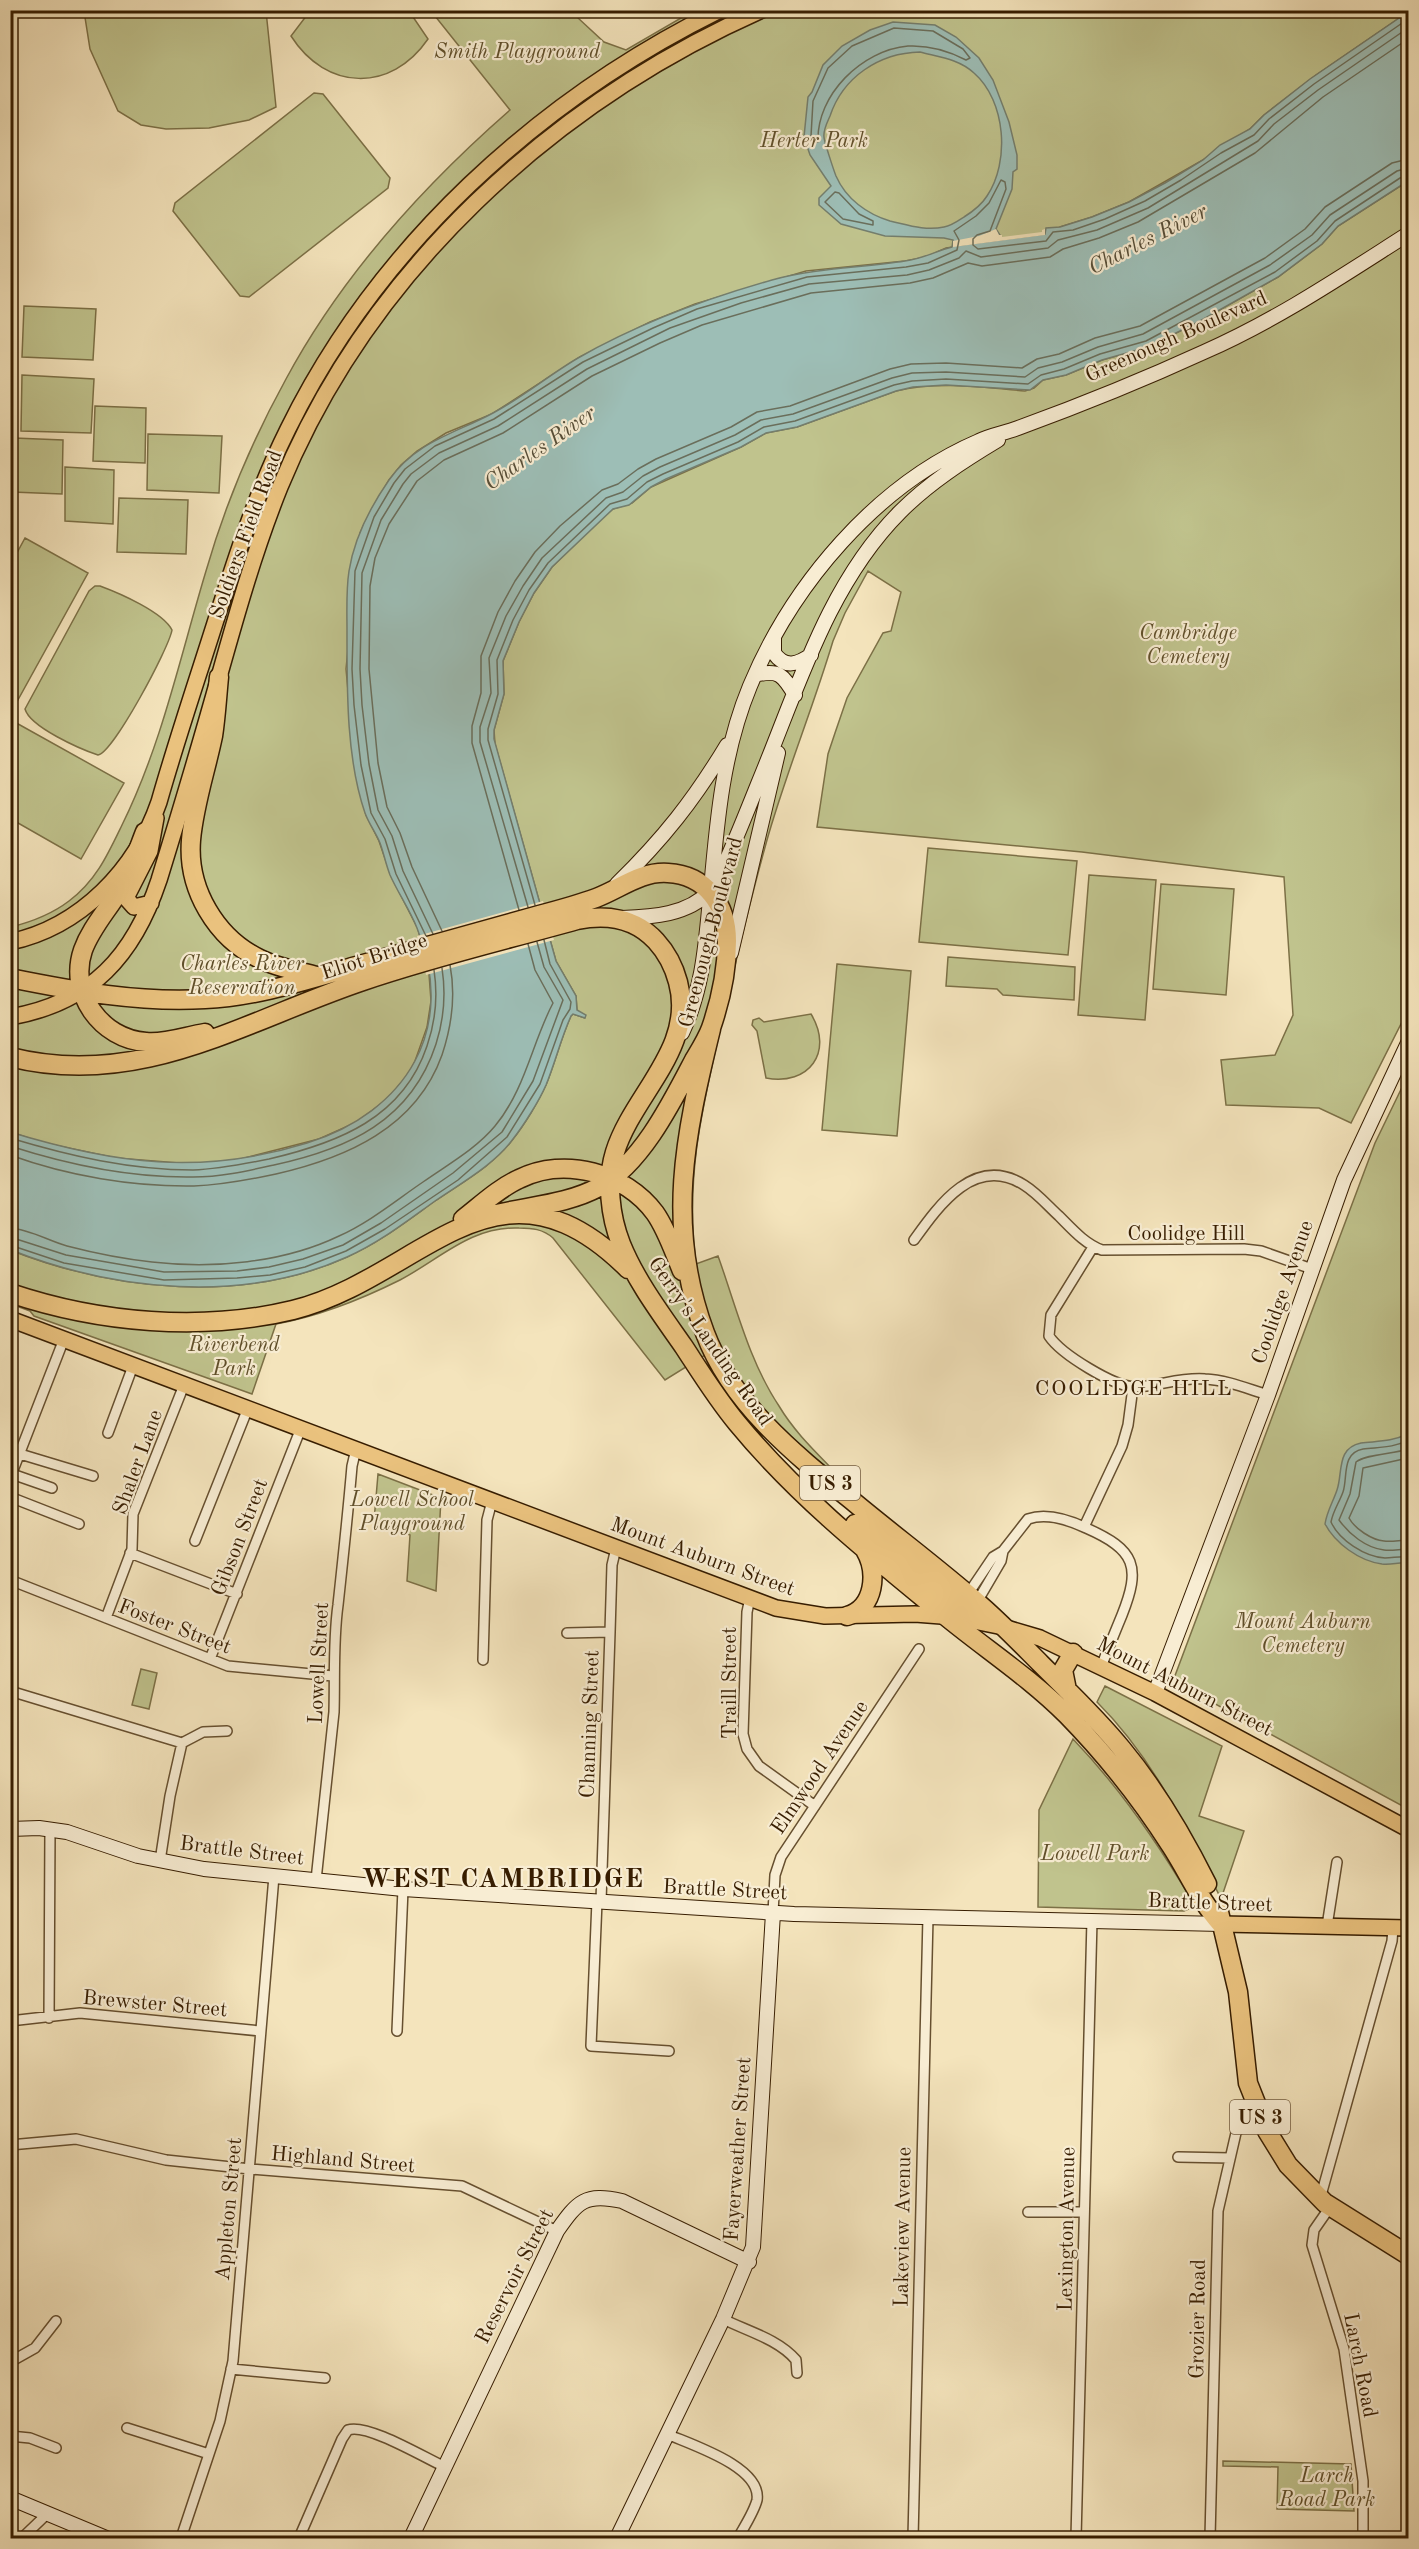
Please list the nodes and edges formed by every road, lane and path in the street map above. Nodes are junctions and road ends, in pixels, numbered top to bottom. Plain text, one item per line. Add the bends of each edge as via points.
1 (720, 10) edge
2 (762, 10) edge
3 (1408, 234) edge
4 (1016, 429) junction
5 (774, 636) junction
6 (811, 655) junction
7 (755, 675) junction
8 (219, 677) junction
9 (795, 695) junction
10 (786, 716) junction
11 (734, 732) junction
12 (157, 806) junction
13 (145, 832) junction
14 (710, 891) junction
15 (609, 893) junction
16 (151, 903) junction
17 (575, 913) junction
18 (613, 918) junction
19 (10, 942) edge
20 (394, 963) junction
21 (319, 976) junction
22 (10, 978) edge
23 (720, 987) junction
24 (82, 991) junction
25 (10, 1017) edge
26 (241, 1028) junction
27 (711, 1029) junction
28 (1408, 1043) edge
29 (10, 1057) edge
30 (666, 1059) junction
31 (610, 1179) junction
32 (485, 1218) junction
33 (438, 1238) junction
34 (914, 1240) dead end
35 (1093, 1247) junction
36 (1312, 1269) junction
37 (645, 1289) junction
38 (10, 1293) edge
39 (697, 1306) junction
40 (10, 1319) edge
41 (64, 1340) junction
42 (133, 1365) junction
43 (184, 1384) junction
44 (1133, 1387) junction
45 (1268, 1395) junction
46 (248, 1408) junction
47 (301, 1428) junction
48 (108, 1433) dead end
49 (745, 1433) junction
50 (356, 1449) junction
51 (16, 1455) edge
52 (11, 1476) edge
53 (93, 1476) dead end
54 (52, 1488) dead end
55 (10, 1497) edge
56 (492, 1501) junction
57 (79, 1524) dead end
58 (1084, 1527) junction
59 (195, 1541) dead end
60 (862, 1546) junction
61 (616, 1548) junction
62 (130, 1553) junction
63 (10, 1580) edge
64 (237, 1594) junction
65 (750, 1598) junction
66 (972, 1598) junction
67 (847, 1616) junction
68 (946, 1616) junction
69 (106, 1618) junction
70 (1003, 1627) junction
71 (610, 1632) junction
72 (567, 1633) dead end
73 (919, 1649) dead end
74 (1073, 1653) junction
75 (210, 1659) junction
76 (483, 1660) dead end
77 (1101, 1667) junction
78 (333, 1676) junction
79 (1067, 1690) junction
80 (10, 1691) edge
81 (1155, 1694) junction
82 (227, 1731) dead end
83 (183, 1743) junction
84 (815, 1806) junction
85 (10, 1829) edge
86 (50, 1829) junction
87 (1408, 1829) edge
88 (160, 1861) junction
89 (1337, 1862) dead end
90 (274, 1876) junction
91 (316, 1880) junction
92 (403, 1889) junction
93 (599, 1901) junction
94 (773, 1913) junction
95 (928, 1917) junction
96 (1092, 1920) junction
97 (1221, 1924) junction
98 (1327, 1926) junction
99 (1401, 1928) edge
100 (49, 2018) junction
101 (10, 2021) edge
102 (260, 2031) junction
103 (397, 2031) dead end
104 (669, 2051) dead end
105 (1260, 2117) junction
106 (10, 2145) edge
107 (1178, 2157) dead end
108 (1230, 2158) junction
109 (250, 2169) junction
110 (1325, 2203) junction
111 (1084, 2211) junction
112 (1028, 2212) dead end
113 (557, 2231) junction
114 (1406, 2247) edge
115 (749, 2262) junction
116 (723, 2319) junction
117 (56, 2321) dead end
118 (10, 2362) edge
119 (231, 2370) junction
120 (797, 2373) dead end
121 (325, 2378) dead end
122 (126, 2428) dead end
123 (667, 2434) junction
124 (10, 2436) edge
125 (56, 2448) dead end
126 (209, 2454) junction
127 (445, 2467) junction
128 (10, 2498) edge
129 (47, 2514) junction
130 (22, 2538) edge
131 (106, 2538) edge
132 (181, 2538) edge
133 (299, 2538) edge
134 (411, 2538) edge
135 (617, 2538) edge
136 (738, 2538) edge
137 (913, 2538) edge
138 (1076, 2538) edge
139 (1210, 2538) edge
140 (1363, 2538) edge

1 - 12 main road, Soldiers Field Road via 626,63 568,102 503,154 425,230 357,314 300,404 266,477 245,530
2 - 8 main road, Soldiers Field Road via 634,78 557,133 471,208 400,285 332,384 289,467 258,546
3 - 4 main road, Greenough Boulevard via 1240,336
4 - 5 main road, Greenough Boulevard via 960,450 884,502 829,557
4 - 6 main road, Greenough Boulevard via 949,471 893,520 846,583
5 - 6 main road via 774,653 784,663 796,664
5 - 7 main road, Greenough Boulevard
6 - 9 main road, Greenough Boulevard
7 - 9 main road via 778,674
7 - 11 main road, Greenough Boulevard
8 - 16 main road, Soldiers Field Road
8 - 21 highway via 213,733 191,840 197,886 211,916 241,948 270,963
9 - 10 main road, Greenough Boulevard
10 - 14 main road, Greenough Boulevard
10 - 23 main road, Greenough Boulevard via 739,923
11 - 14 main road, Greenough Boulevard via 722,788
11 - 15 main road, Greenough Boulevard via 687,809
12 - 13 main road, Soldiers Field Road
12 - 16 main road via 150,851 126,897 134,907
13 - 19 main road, Soldiers Field Road via 119,872 90,904 52,928
13 - 24 highway via 126,880 84,949 80,967
14 - 15 highway via 691,878 663,873 641,877
14 - 18 main road, Greenough Boulevard via 668,914
14 - 23 highway via 726,925
14 - 30 main road, Greenough Boulevard via 706,948 696,997
15 - 17 highway
16 - 24 main road, Soldiers Field Road via 141,927 123,953 102,977
17 - 18 highway, Eliot Bridge
17 - 20 highway, Eliot Bridge
18 - 30 highway, Gerry's Landing Road via 652,937 675,972 682,1018
20 - 21 highway, Eliot Bridge
20 - 26 highway, Eliot Bridge via 357,983
21 - 24 highway, Eliot Bridge via 210,999 145,998
22 - 24 highway, Eliot Bridge
23 - 27 highway, Greenough Boulevard
24 - 25 main road, Soldiers Field Road via 47,1007
24 - 26 highway via 103,1024 136,1041 160,1042
26 - 29 highway, Eliot Bridge via 169,1054 123,1064 67,1066
27 - 31 highway, Greenough Boulevard via 661,1119
27 - 39 highway, Gerry's Landing Road via 688,1125 682,1180 683,1230
28 - 36 main road, Coolidge Avenue via 1344,1180
30 - 31 highway, Gerry's Landing Road via 623,1130
31 - 32 highway, Greenough Boulevard via 574,1198
31 - 33 highway, US 3 via 570,1168 532,1174 507,1186
31 - 37 highway, Gerry's Landing Road via 618,1236
31 - 39 highway, US 3 via 636,1193 655,1214
32 - 33 highway, US 3
32 - 37 highway, US 3 via 528,1215 565,1224 610,1251
33 - 38 highway, US 3 via 324,1300 250,1318 140,1319 68,1309
34 - 35 street via 955,1190 970,1181 995,1176 1023,1184
35 - 36 street, Coolidge Hill via 1109,1251 1244,1249
35 - 44 street via 1051,1315 1049,1336 1064,1352 1114,1381
36 - 45 main road, Coolidge Avenue
37 - 49 highway, Gerry's Landing Road / US 3
39 - 66 highway, Gerry's Landing Road / US 3 via 721,1365 765,1424 811,1467
40 - 41 main road, Mount Auburn Street
41 - 42 main road, Mount Auburn Street
41 - 51 street
42 - 43 main road, Mount Auburn Street
42 - 48 street
43 - 46 main road, Mount Auburn Street
43 - 62 street, Shaler Lane via 134,1514
44 - 45 street via 1182,1378 1209,1379
44 - 58 street via 1122,1446
45 - 81 main road, Coolidge Avenue
46 - 47 main road, Mount Auburn Street
46 - 59 street
47 - 50 main road, Mount Auburn Street
47 - 64 street, Gibson Street
49 - 60 highway, Gerry's Landing Road / US 3 via 794,1486
49 - 70 highway via 946,1597
50 - 56 main road, Mount Auburn Street
50 - 78 street, Lowell Street
51 - 52 street
51 - 53 street
52 - 54 street
55 - 57 street
56 - 61 main road, Mount Auburn Street
56 - 76 street via 487,1520
58 - 66 street via 1033,1517 1002,1551 1001,1561
58 - 77 street via 1120,1549 1134,1574
60 - 67 highway via 872,1562 873,1583 862,1608
60 - 68 highway, Gerry's Landing Road / US 3
61 - 65 main road, Mount Auburn Street
61 - 71 street, Channing Street
62 - 64 street
62 - 69 street, Shaler Lane
63 - 69 street, Foster Street
64 - 75 street, Gibson Street
65 - 67 main road, Mount Auburn Street via 804,1614
65 - 84 street, Traill Street via 743,1713 747,1749 759,1766
66 - 70 highway, Gerry's Landing Road / US 3
67 - 68 main road, Mount Auburn Street
68 - 70 main road, Mount Auburn Street
68 - 97 highway, US 3 via 1039,1689 1091,1741 1148,1811 1206,1907
69 - 75 street, Foster Street
70 - 74 main road, Mount Auburn Street
70 - 79 highway, US 3
71 - 72 street
71 - 93 street, Channing Street
73 - 84 street, Elmwood Avenue
74 - 77 main road, Mount Auburn Street
74 - 79 highway via 1063,1670
75 - 78 street, Foster Street via 238,1668
77 - 81 main road, Mount Auburn Street
78 - 91 street, Lowell Street via 334,1713
79 - 97 highway, US 3 via 1120,1746 1161,1801 1213,1896
80 - 83 street
81 - 87 main road, Mount Auburn Street
82 - 83 street via 203,1732
83 - 88 street
84 - 94 street, Elmwood Avenue via 777,1866
85 - 86 main road, Brattle Street
86 - 88 main road, Brattle Street
86 - 100 street
88 - 90 main road, Brattle Street
89 - 98 street
90 - 91 main road, Brattle Street
90 - 102 street, Appleton Street
91 - 92 main road, Brattle Street
92 - 93 main road, Brattle Street
92 - 103 street
93 - 94 main road, Brattle Street
93 - 104 street, Channing Street via 591,2046
94 - 95 main road, Brattle Street
94 - 115 main road, Fayerweather Street via 754,2246
95 - 96 main road, Brattle Street
95 - 137 street, Lakeview Avenue
96 - 97 main road, Brattle Street
96 - 111 street, Lexington Avenue
97 - 98 main road, Brattle Street
97 - 105 highway, US 3 via 1239,1999 1248,2083
98 - 99 main road, Brattle Street
99 - 110 street, Larch Road via 1392,1941
100 - 101 street, Brewster Street
100 - 102 street, Brewster Street via 80,2013
102 - 109 street, Appleton Street
105 - 108 street, Grozier Road via 1238,2130
105 - 110 highway, US 3 via 1288,2164
106 - 109 street, Highland Street via 76,2139 166,2160
107 - 108 street
108 - 139 street, Grozier Road via 1218,2211
109 - 113 street, Highland Street via 462,2186
109 - 119 street, Appleton Street
110 - 114 highway, US 3
110 - 140 street, Larch Road via 1312,2245 1344,2349 1363,2481
111 - 112 street
111 - 138 street, Lexington Avenue
113 - 115 main road, Reservoir Street via 572,2209 585,2199 600,2196 622,2201
113 - 127 main road, Reservoir Street
115 - 116 main road, Fayerweather Street
116 - 120 street via 790,2353 796,2360
116 - 123 main road, Fayerweather Street
117 - 118 street via 35,2348
119 - 121 street
119 - 126 street, Appleton Street
122 - 126 street
123 - 135 main road, Fayerweather Street
123 - 136 street via 742,2469 755,2484 757,2500
124 - 125 street via 30,2438
126 - 132 street, Appleton Street
127 - 133 street via 372,2433 348,2430
127 - 134 main road, Reservoir Street
128 - 129 main road
129 - 130 street
129 - 131 main road

